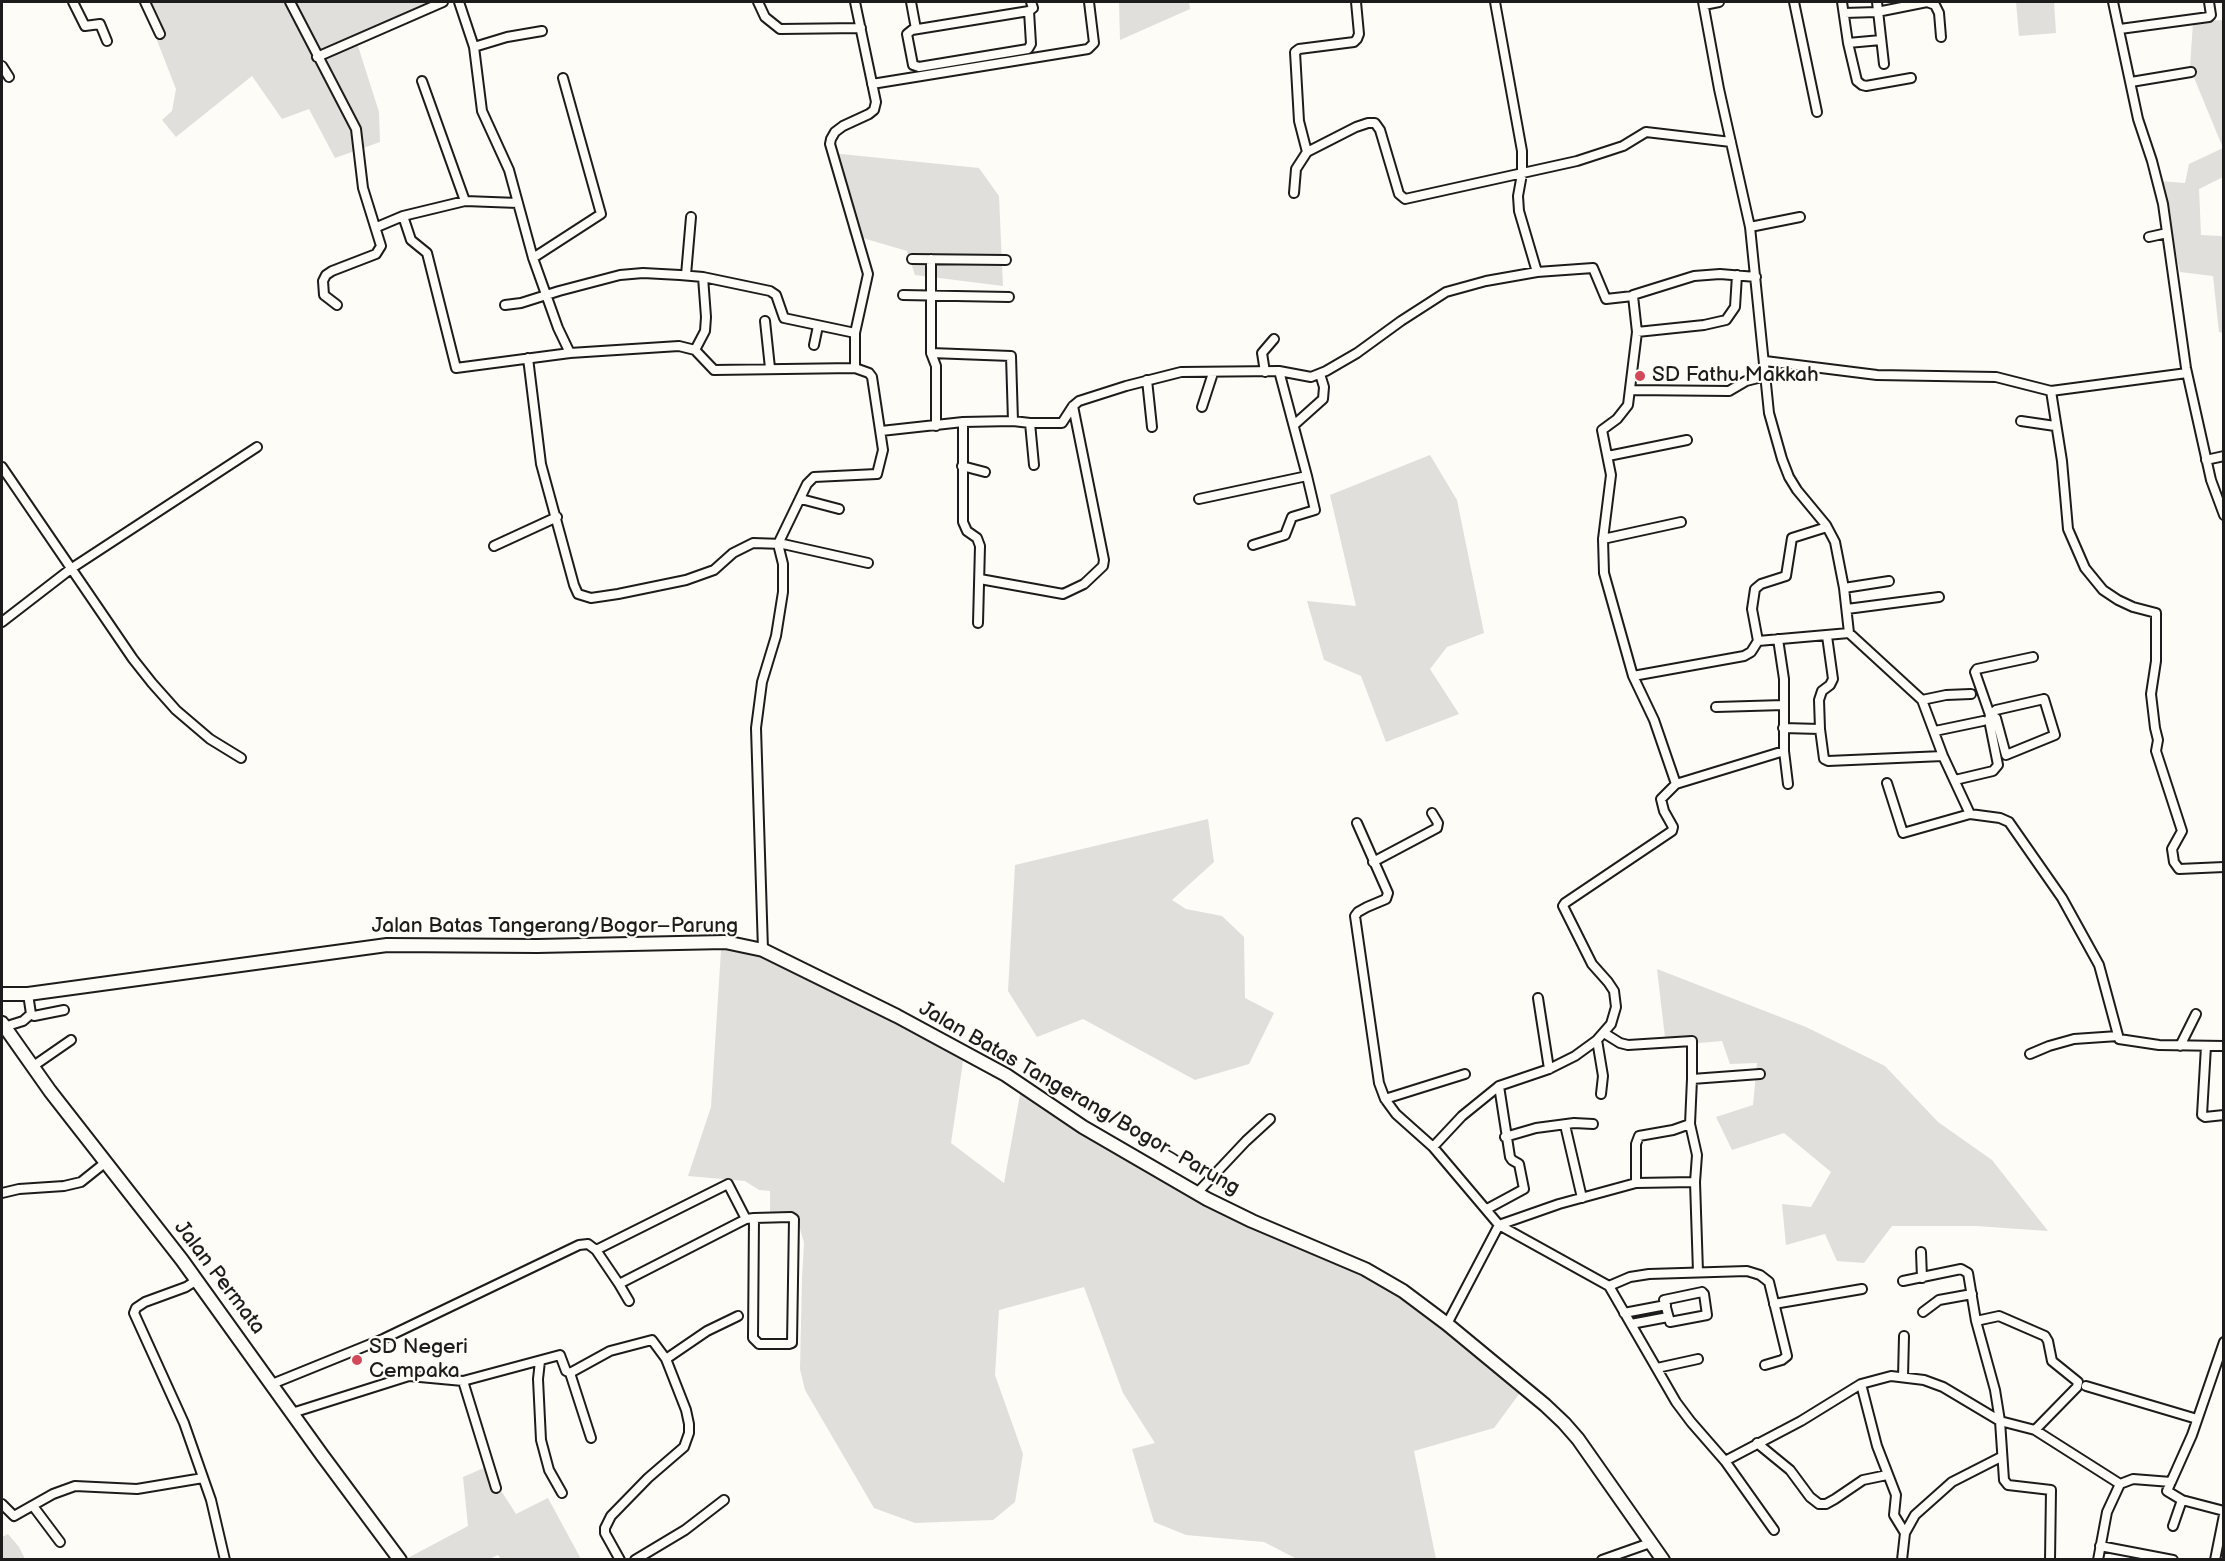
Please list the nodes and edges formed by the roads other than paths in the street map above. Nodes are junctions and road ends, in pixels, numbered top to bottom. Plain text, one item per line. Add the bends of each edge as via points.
1 (73, 2) edge
2 (144, 2) edge
3 (290, 2) edge
4 (443, 2) edge
5 (459, 2) edge
6 (758, 2) edge
7 (855, 2) edge
8 (911, 2) edge
9 (1031, 2) edge
10 (1089, 2) edge
11 (1356, 2) edge
12 (1495, 2) edge
13 (1719, 2) edge
14 (1794, 2) edge
15 (1842, 2) edge
16 (1877, 2) edge
17 (1927, 2) edge
18 (2113, 2) edge
19 (2209, 2) edge
20 (1704, 3) edge
21 (1029, 11) junction
22 (1877, 12) junction
23 (1844, 13) junction
24 (861, 28) junction
25 (916, 29) junction
26 (2120, 30) junction
27 (542, 31) dead end
28 (160, 34) dead end
29 (1941, 37) dead end
30 (1881, 40) junction
31 (107, 41) dead end
32 (1848, 43) junction
33 (474, 47) junction
34 (317, 57) junction
35 (1884, 64) dead end
36 (2, 66) edge
37 (2191, 72) dead end
38 (9, 77) dead end
39 (563, 78) dead end
40 (1911, 78) dead end
41 (422, 81) dead end
42 (2131, 82) junction
43 (872, 84) junction
44 (1817, 112) dead end
45 (1731, 142) junction
46 (1306, 152) junction
47 (1522, 174) junction
48 (1294, 193) dead end
49 (465, 201) junction
50 (518, 203) junction
51 (403, 216) junction
52 (691, 217) dead end
53 (1800, 217) dead end
54 (376, 227) junction
55 (1750, 227) junction
56 (2167, 233) junction
57 (2149, 237) dead end
58 (533, 258) junction
59 (912, 259) dead end
60 (931, 259) junction
61 (1006, 261) dead end
62 (1537, 272) junction
63 (686, 275) junction
64 (1737, 275) junction
65 (703, 277) junction
66 (1756, 277) junction
67 (903, 295) dead end
68 (1633, 295) junction
69 (546, 296) junction
70 (932, 296) junction
71 (1009, 297) dead end
72 (337, 305) dead end
73 (505, 305) dead end
74 (765, 321) dead end
75 (818, 326) junction
76 (1637, 332) junction
77 (855, 333) junction
78 (1274, 339) dead end
79 (814, 345) dead end
80 (694, 350) junction
81 (570, 353) junction
82 (931, 353) junction
83 (528, 358) junction
84 (1765, 361) junction
85 (770, 368) junction
86 (855, 368) junction
87 (1279, 371) junction
88 (1265, 372) junction
89 (1213, 373) junction
90 (2187, 373) junction
91 (1320, 374) junction
92 (1766, 376) junction
93 (1147, 380) junction
94 (1631, 390) junction
95 (2051, 391) junction
96 (1073, 406) junction
97 (1202, 407) dead end
98 (1012, 421) junction
99 (2021, 421) dead end
100 (963, 422) junction
101 (1030, 423) junction
102 (1294, 425) junction
103 (936, 426) junction
104 (2055, 426) junction
105 (1152, 428) dead end
106 (881, 431) junction
107 (1687, 440) dead end
108 (257, 447) dead end
109 (1608, 456) junction
110 (2223, 456) edge
111 (2206, 460) junction
112 (1034, 465) dead end
113 (962, 466) junction
114 (2, 467) edge
115 (985, 472) dead end
116 (1308, 476) junction
117 (801, 499) junction
118 (1199, 499) dead end
119 (839, 509) dead end
120 (2223, 515) edge
121 (557, 518) junction
122 (1681, 522) dead end
123 (1827, 527) junction
124 (1603, 539) junction
125 (778, 544) junction
126 (1253, 545) dead end
127 (494, 546) dead end
128 (868, 563) dead end
129 (72, 568) junction
130 (980, 579) junction
131 (1889, 581) dead end
132 (1844, 588) junction
133 (1939, 597) dead end
134 (1847, 609) junction
135 (2, 622) edge
136 (978, 623) dead end
137 (1849, 633) junction
138 (1827, 636) junction
139 (1778, 639) junction
140 (1758, 641) junction
141 (2033, 657) dead end
142 (1633, 676) junction
143 (1971, 694) dead end
144 (1922, 700) junction
145 (1784, 705) junction
146 (1716, 707) dead end
147 (1990, 715) junction
148 (1983, 721) dead end
149 (1783, 728) junction
150 (1820, 729) junction
151 (1935, 731) junction
152 (1784, 751) junction
153 (1943, 756) junction
154 (241, 758) dead end
155 (1955, 780) junction
156 (1887, 783) dead end
157 (1676, 784) junction
158 (1788, 784) dead end
159 (1432, 813) dead end
160 (1970, 814) junction
161 (1357, 823) dead end
162 (1373, 862) junction
163 (2223, 867) edge
164 (763, 950) junction
165 (2, 994) edge
166 (28, 994) junction
167 (1538, 998) dead end
168 (64, 1010) dead end
169 (31, 1014) junction
170 (2196, 1014) dead end
171 (3, 1025) edge
172 (1604, 1033) junction
173 (2118, 1036) junction
174 (71, 1040) dead end
175 (1597, 1040) junction
176 (2180, 1046) junction
177 (2206, 1046) junction
178 (2223, 1046) edge
179 (2030, 1054) dead end
180 (32, 1067) junction
181 (1549, 1068) junction
182 (1465, 1074) dead end
183 (1760, 1074) dead end
184 (1692, 1079) junction
185 (1499, 1086) junction
186 (1601, 1094) dead end
187 (1385, 1099) junction
188 (2223, 1115) edge
189 (1270, 1119) dead end
190 (1593, 1124) dead end
191 (1690, 1124) junction
192 (1565, 1125) junction
193 (1506, 1137) junction
194 (1433, 1147) junction
195 (106, 1161) junction
196 (1695, 1182) junction
197 (1636, 1183) junction
198 (2, 1193) edge
199 (1197, 1193) junction
200 (1582, 1198) junction
201 (1487, 1209) junction
202 (750, 1218) junction
203 (1499, 1225) junction
204 (596, 1250) junction
205 (1921, 1252) dead end
206 (1698, 1272) junction
207 (1922, 1278) junction
208 (197, 1280) junction
209 (1904, 1281) dead end
210 (619, 1284) junction
211 (1609, 1286) junction
212 (1862, 1289) dead end
213 (1972, 1294) junction
214 (629, 1301) dead end
215 (1774, 1304) junction
216 (1666, 1305) junction
217 (1923, 1312) dead end
218 (1624, 1313) junction
219 (738, 1316) dead end
220 (1668, 1317) junction
221 (1976, 1321) junction
222 (1447, 1323) junction
223 (1631, 1324) junction
224 (1904, 1335) dead end
225 (2223, 1342) edge
226 (666, 1359) junction
227 (1698, 1359) dead end
228 (540, 1361) junction
229 (1765, 1365) dead end
230 (1657, 1368) junction
231 (570, 1373) junction
232 (1903, 1377) junction
233 (462, 1381) junction
234 (272, 1384) junction
235 (1861, 1384) junction
236 (2085, 1386) dead end
237 (292, 1413) junction
238 (2197, 1419) junction
239 (2000, 1421) junction
240 (2035, 1430) junction
241 (591, 1438) dead end
242 (1757, 1443) junction
243 (2001, 1457) junction
244 (1725, 1461) junction
245 (1887, 1475) junction
246 (203, 1478) junction
247 (2170, 1482) junction
248 (2120, 1484) junction
249 (496, 1488) dead end
250 (562, 1493) dead end
251 (724, 1500) dead end
252 (2182, 1500) junction
253 (2, 1504) edge
254 (33, 1506) junction
255 (2223, 1513) edge
256 (2173, 1526) dead end
257 (1774, 1530) dead end
258 (1905, 1533) junction
259 (60, 1542) dead end
260 (1650, 1543) junction
261 (2100, 1546) junction
262 (225, 1560) edge
263 (400, 1560) edge
264 (620, 1560) edge
265 (635, 1560) edge
266 (1602, 1560) edge
267 (1663, 1560) edge
268 (1902, 1560) edge
269 (2050, 1560) edge
270 (2098, 1560) edge
271 (2173, 1560) edge
272 (2215, 1560) edge

1 - 31 street via 84,26 100,24
2 - 28 street
3 - 34 street
4 - 34 street
5 - 33 street
6 - 24 street via 765,17 780,29
7 - 24 street
8 - 25 street
9 - 21 street
10 - 43 street via 1094,44 1088,49
11 - 46 street via 1359,34 1354,42 1295,52 1299,121
12 - 47 street via 1522,151
13 - 20 street
14 - 44 street
15 - 23 street
16 - 22 street
17 - 22 street
17 - 29 street via 1935,5 1939,13
18 - 26 street
19 - 26 street via 2209,17
20 - 45 street
21 - 25 street
21 - 25 street via 1028,49 919,67 913,65 907,34
22 - 23 street
22 - 30 street
23 - 32 street
24 - 43 street
26 - 42 street
27 - 33 street
30 - 32 street
30 - 35 street
32 - 40 street via 1857,81 1862,85
33 - 50 street via 482,111 506,160
34 - 54 street via 356,129 363,188
36 - 38 street
37 - 42 street
39 - 58 street via 601,214
41 - 49 street
42 - 56 street
43 - 77 street via 874,110 843,126 831,139 868,274
45 - 47 street via 1646,132 1617,148
45 - 55 street
46 - 47 street via 1375,123 1399,194 1406,199
46 - 48 street via 1296,169
47 - 62 street via 1519,211
49 - 50 street
49 - 51 street
50 - 58 street
51 - 54 street
51 - 83 street via 411,240 427,253 456,369
52 - 63 street
53 - 55 street
54 - 72 street via 381,246 376,254 326,275 324,296
55 - 66 street
56 - 57 street
56 - 90 street
58 - 69 street
59 - 60 street
60 - 61 street
60 - 70 street
62 - 68 street via 1593,268 1606,299
62 - 91 street via 1446,292
63 - 65 street
63 - 69 street via 620,275
64 - 66 street
64 - 68 street via 1694,276
64 - 76 street via 1735,307 1726,320 1704,326
65 - 75 street via 773,292 783,317
65 - 80 street via 705,331
66 - 84 street
67 - 70 street
68 - 76 street
69 - 73 street
69 - 81 street
70 - 71 street
70 - 82 street
74 - 85 street
75 - 77 street
75 - 79 street
76 - 94 street
77 - 86 street
78 - 88 street via 1262,353
80 - 81 street via 679,346
80 - 85 street via 714,370
81 - 83 street
82 - 98 street via 1011,356
82 - 103 street via 936,366
83 - 121 street via 541,464
84 - 92 street
84 - 95 street via 1877,375 1996,377
85 - 86 street
86 - 106 street via 872,377
87 - 88 street
87 - 91 street via 1305,377
87 - 102 street
88 - 89 street
89 - 93 street via 1189,371
89 - 97 street
90 - 95 street
90 - 111 street
91 - 102 street via 1323,399
92 - 94 street via 1729,391
92 - 123 street via 1769,413 1785,468
93 - 96 street via 1086,398
93 - 105 street
94 - 109 street via 1624,412 1602,430
95 - 104 street
96 - 101 street via 1062,423
96 - 130 street via 1103,566 1083,584 1063,594
98 - 100 street
98 - 101 street
99 - 104 street
100 - 103 street
100 - 113 street
101 - 112 street
102 - 116 street
103 - 106 street
104 - 163 street via 2068,529 2085,568 2103,590 2118,600 2156,613 2151,694 2156,751 2182,831 2172,849 2174,862 2179,869
106 - 117 street via 883,450 877,474 814,477
107 - 109 street
108 - 129 street
109 - 124 street via 1610,492
110 - 111 street
111 - 120 street
113 - 115 street
113 - 130 street via 963,522 980,542
114 - 129 street
116 - 118 street
116 - 126 street via 1316,510 1292,517 1285,535
117 - 119 street
117 - 125 street
121 - 125 street via 575,589 589,597 686,580 714,570 744,546
121 - 127 street
122 - 124 street
123 - 132 street via 1835,542
123 - 140 street via 1793,537 1786,576 1755,590 1752,609
124 - 142 street via 1605,580
125 - 128 street
125 - 164 street via 783,592 776,636 762,682 756,728
129 - 135 street
129 - 154 street via 133,659 164,697 210,739
130 - 136 street
131 - 132 street
132 - 134 street
133 - 134 street
134 - 137 street
137 - 138 street
137 - 144 street
138 - 139 street
138 - 150 street via 1833,679 1819,700
139 - 140 street
139 - 145 street
140 - 142 street via 1744,656
141 - 147 street via 1977,669
142 - 157 street via 1654,720
143 - 144 street
144 - 151 street
145 - 146 street
145 - 149 street
147 - 147 street via 1996,718 2006,755 2055,735 2044,699 1995,710
147 - 155 street via 1998,765 1993,771
148 - 151 street
149 - 150 street
149 - 152 street
150 - 153 street via 1823,756 1828,761
151 - 153 street
152 - 157 street
152 - 158 street
153 - 155 street
155 - 160 street
156 - 160 street via 1904,833
157 - 172 street via 1661,800 1672,831 1563,906 1592,964 1612,986 1614,1018
159 - 162 street via 1437,828
160 - 173 street via 2009,822 2062,898 2099,965
161 - 162 street
162 - 187 street via 1388,897 1355,916 1379,1083
164 - 166 main road, Jalan Batas Tangerang/Bogor–Parung via 725,942 387,945
164 - 199 main road, Jalan Batas Tangerang/Bogor–Parung via 1006,1075 1083,1127
165 - 166 main road, Jalan Batas Tangerang/Bogor–Parung
166 - 169 street
167 - 181 street
168 - 169 street
169 - 171 street via 23,1021
170 - 176 street
171 - 180 main road, Jalan Permata
172 - 175 street
172 - 184 street via 1628,1045 1692,1041
173 - 176 street via 2120,1040
173 - 179 street via 2074,1039
174 - 180 street
175 - 181 street
175 - 186 street via 1603,1076
176 - 177 street
177 - 178 street
177 - 188 street via 2202,1115
180 - 195 main road, Jalan Permata
181 - 185 street
182 - 187 street
183 - 184 street
184 - 191 street
185 - 193 street
185 - 194 street via 1462,1116
187 - 194 street
189 - 199 street
190 - 192 street
191 - 196 street via 1697,1155
191 - 197 street via 1639,1136
192 - 193 street
192 - 200 street
193 - 201 street via 1510,1159 1520,1165 1524,1189
194 - 201 street
195 - 198 street via 81,1182
195 - 208 main road, Jalan Permata
196 - 197 street
196 - 206 street
197 - 200 street
199 - 222 main road, Jalan Batas Tangerang/Bogor–Parung via 1365,1269
200 - 203 street
201 - 203 street
202 - 202 street via 794,1220 789,1344 759,1344 753,1338
202 - 204 street via 727,1184
202 - 210 street
203 - 211 street
203 - 222 street
204 - 210 street
204 - 234 street via 588,1244 579,1245 382,1339
205 - 207 street
206 - 211 street via 1630,1276
206 - 215 street via 1747,1271 1760,1275 1769,1282
207 - 209 street
207 - 213 street via 1965,1270
208 - 234 main road, Jalan Permata
208 - 246 street via 145,1302 134,1313 184,1423
210 - 214 street
211 - 218 street
212 - 215 street
213 - 217 street via 1939,1300
213 - 221 street
215 - 229 street via 1787,1358
216 - 218 street
216 - 220 street
216 - 220 street via 1665,1300 1704,1294 1707,1315 1671,1322
218 - 223 street
219 - 226 street via 707,1331
220 - 223 street
221 - 239 street
221 - 240 street via 1999,1316 2045,1336 2052,1361 2078,1382
222 - 260 main road, Jalan Batas Tangerang/Bogor–Parung via 1564,1423
223 - 230 street
224 - 232 street
225 - 238 street
226 - 231 street via 652,1340 610,1351
226 - 264 street via 689,1424 688,1441 611,1516 605,1533
227 - 230 street
228 - 231 street via 560,1355
228 - 233 street
228 - 250 street via 541,1440 549,1470
230 - 244 street via 1690,1422
231 - 241 street
232 - 235 street
232 - 239 street via 1943,1387
233 - 237 street via 414,1375
233 - 249 street
234 - 237 main road, Jalan Permata
235 - 242 street
235 - 245 street
236 - 238 street
237 - 263 main road, Jalan Permata
238 - 247 street
239 - 240 street
239 - 243 street
240 - 248 street
242 - 244 street
242 - 245 street via 1790,1470 1820,1504 1835,1499 1855,1484
243 - 258 street via 1939,1491 1915,1515
243 - 269 street via 2006,1484 2051,1490
244 - 257 street
245 - 258 street via 1896,1496 1894,1515
246 - 254 street via 137,1489 75,1486
246 - 262 street
247 - 248 street via 2133,1479
247 - 252 street via 2167,1491
248 - 261 street via 2107,1512
251 - 265 street via 685,1530
252 - 255 street
252 - 256 street
253 - 254 street via 14,1516
254 - 259 street
255 - 272 street
258 - 268 street
260 - 266 street
260 - 267 main road, Jalan Batas Tangerang/Bogor–Parung
261 - 270 street
261 - 271 street

